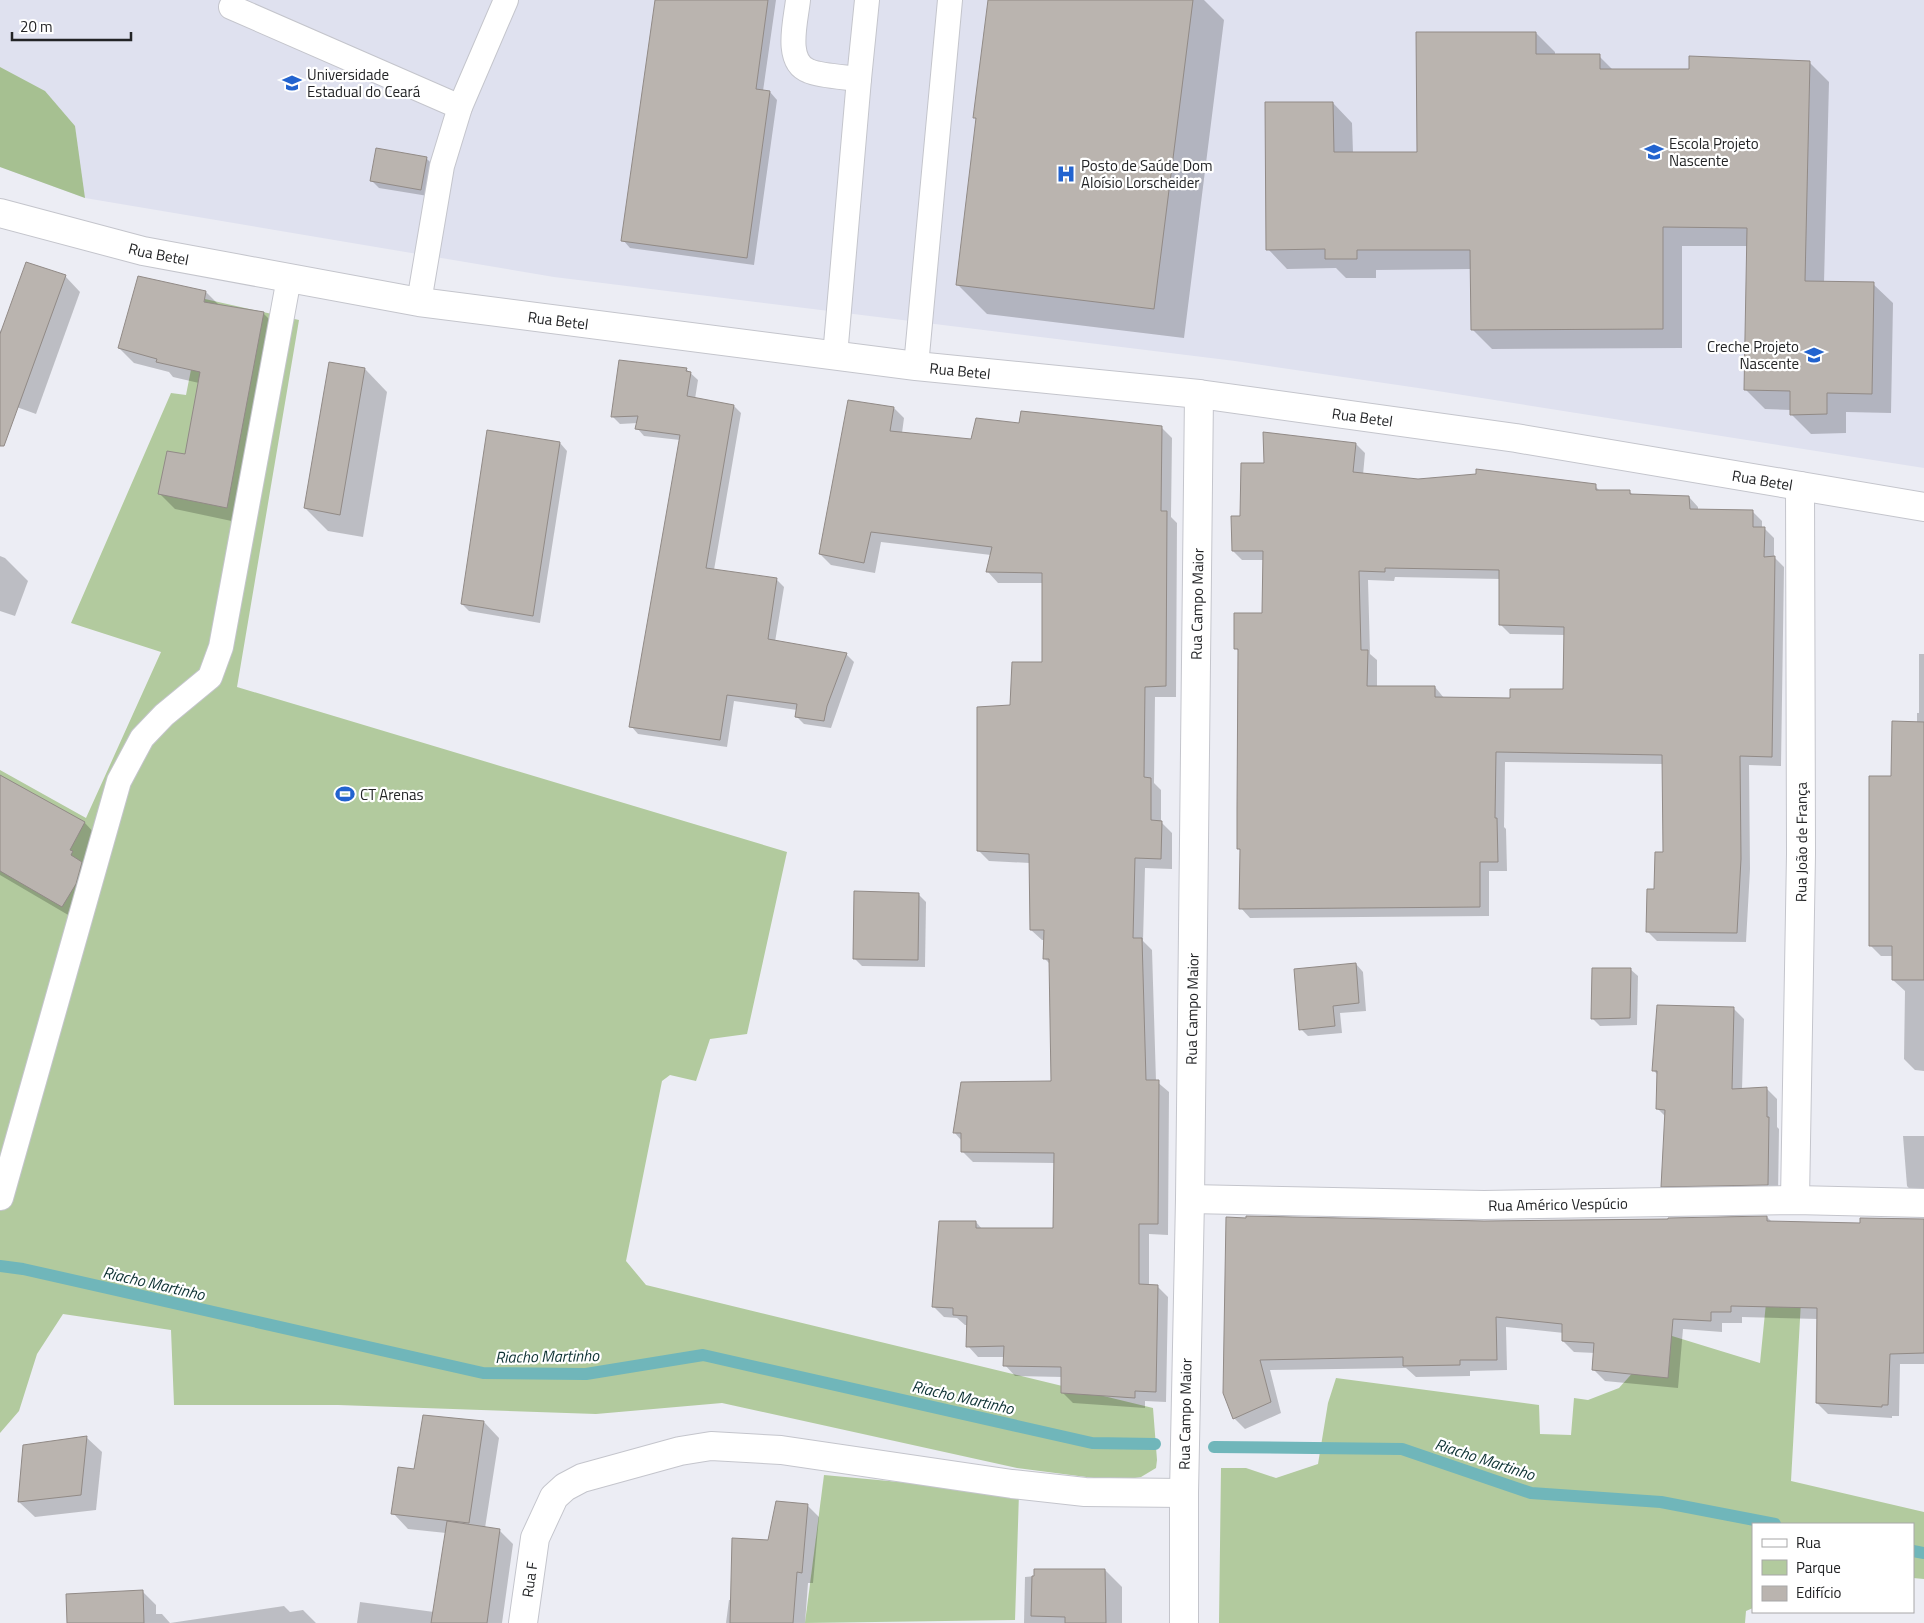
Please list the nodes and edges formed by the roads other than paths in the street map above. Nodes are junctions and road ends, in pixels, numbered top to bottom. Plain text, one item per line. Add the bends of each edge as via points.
1 (506, 0) edge
2 (798, 0) edge
3 (867, 0) edge
4 (950, 0) edge
5 (231, 7) dead end
6 (859, 78) junction
7 (460, 107) junction
8 (0, 214) edge
9 (289, 278) junction
10 (420, 302) junction
11 (835, 356) junction
12 (916, 366) junction
13 (1199, 394) junction
14 (1800, 486) junction
15 (1924, 507) edge
16 (0, 1198) edge
17 (1190, 1199) junction
18 (1795, 1200) junction
19 (1924, 1203) edge
20 (1184, 1493) junction
21 (523, 1623) edge
22 (1184, 1623) edge

1 - 7 lane
2 - 6 lane via 793,50 798,64 808,71
3 - 6 lane
4 - 12 lane
5 - 7 lane
6 - 11 lane
7 - 10 lane via 442,166
8 - 9 street, Rua Betel via 143,251
9 - 10 street, Rua Betel
9 - 16 lane via 221,647 210,677 142,738 120,780
10 - 11 street, Rua Betel
11 - 12 street, Rua Betel
12 - 13 street, Rua Betel
13 - 14 street, Rua Betel via 1516,438
13 - 17 street, Rua Campo Maior
14 - 15 street, Rua Betel
14 - 18 street, Rua João de França via 1801,854
17 - 18 street, Rua Américo Vespúcio via 1484,1205
17 - 20 street, Rua Campo Maior
18 - 19 street, Rua Américo Vespúcio
20 - 21 street, Rua F via 1085,1492 781,1450 711,1446 680,1451 582,1478 554,1497 535,1538
20 - 22 street, Rua Campo Maior

